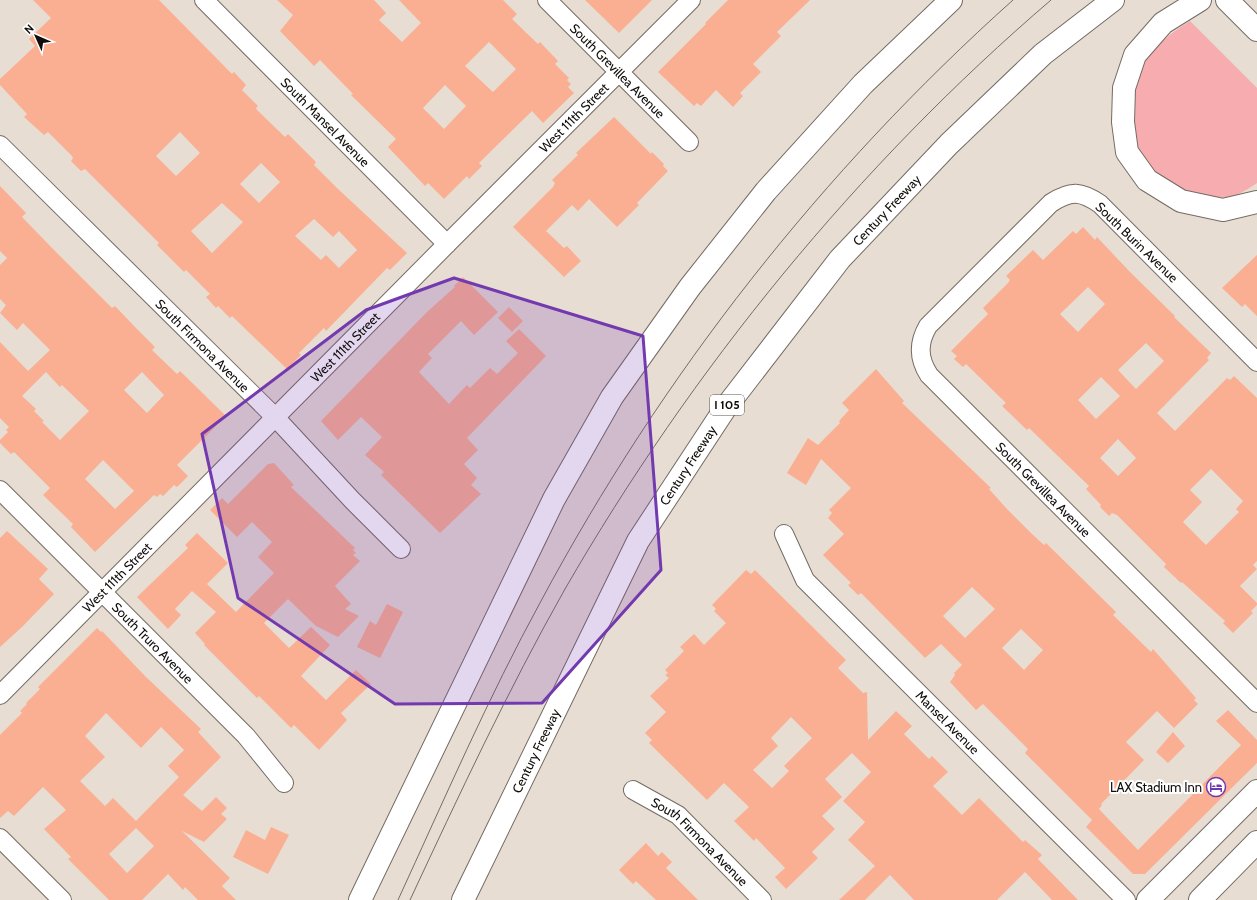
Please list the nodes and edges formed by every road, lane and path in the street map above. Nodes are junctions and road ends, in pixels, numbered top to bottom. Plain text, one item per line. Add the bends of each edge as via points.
1 (204, 0) edge
2 (547, 0) edge
3 (691, 0) edge
4 (951, 0) edge
5 (1113, 0) edge
6 (1200, 0) edge
7 (1227, 0) edge
8 (1252, 25) edge
9 (619, 72) junction
10 (689, 142) dead end
11 (0, 145) edge
12 (1257, 202) edge
13 (447, 244) junction
14 (990, 264) joint
15 (1257, 362) edge
16 (275, 418) junction
17 (0, 490) edge
18 (784, 534) dead end
19 (401, 549) dead end
20 (103, 592) junction
21 (0, 695) edge
22 (1257, 703) edge
23 (284, 783) dead end
24 (633, 790) dead end
25 (1257, 791) edge
26 (0, 838) edge
27 (1257, 842) edge
28 (62, 900) edge
29 (360, 900) edge
30 (463, 900) edge
31 (762, 900) edge
32 (1126, 900) edge
33 (1148, 900) edge
34 (1200, 900) edge

1 - 13 street, South Mansel Avenue
2 - 9 street, South Grevillea Avenue
3 - 9 street, West 111th Street
4 - 29 main road via 863,84 766,191 690,287 612,397 554,499
5 - 30 main road, Century Freeway / I 105 via 1043,54 949,144 840,260 726,407 638,541
6 - 12 main road via 1163,23 1135,55 1124,88 1123,122 1127,152 1146,180 1181,202 1222,210
7 - 8 main road
9 - 10 street, South Grevillea Avenue
9 - 13 street, West 111th Street
11 - 16 street, South Firmona Avenue
13 - 16 street, West 111th Street
14 - 15 street, South Burin Avenue via 1052,203 1063,196 1076,193 1088,196 1100,204
14 - 22 street, South Grevillea Avenue via 928,326 922,336 922,365 929,375
16 - 19 street, South Firmona Avenue
16 - 20 street, West 111th Street
17 - 20 street, South Truro Avenue
18 - 32 street, Mansel Avenue via 805,580
20 - 21 street, West 111th Street
20 - 23 street, South Truro Avenue via 246,736
24 - 31 street, South Firmona Avenue via 678,816
25 - 33 main road
26 - 28 street
27 - 34 main road

